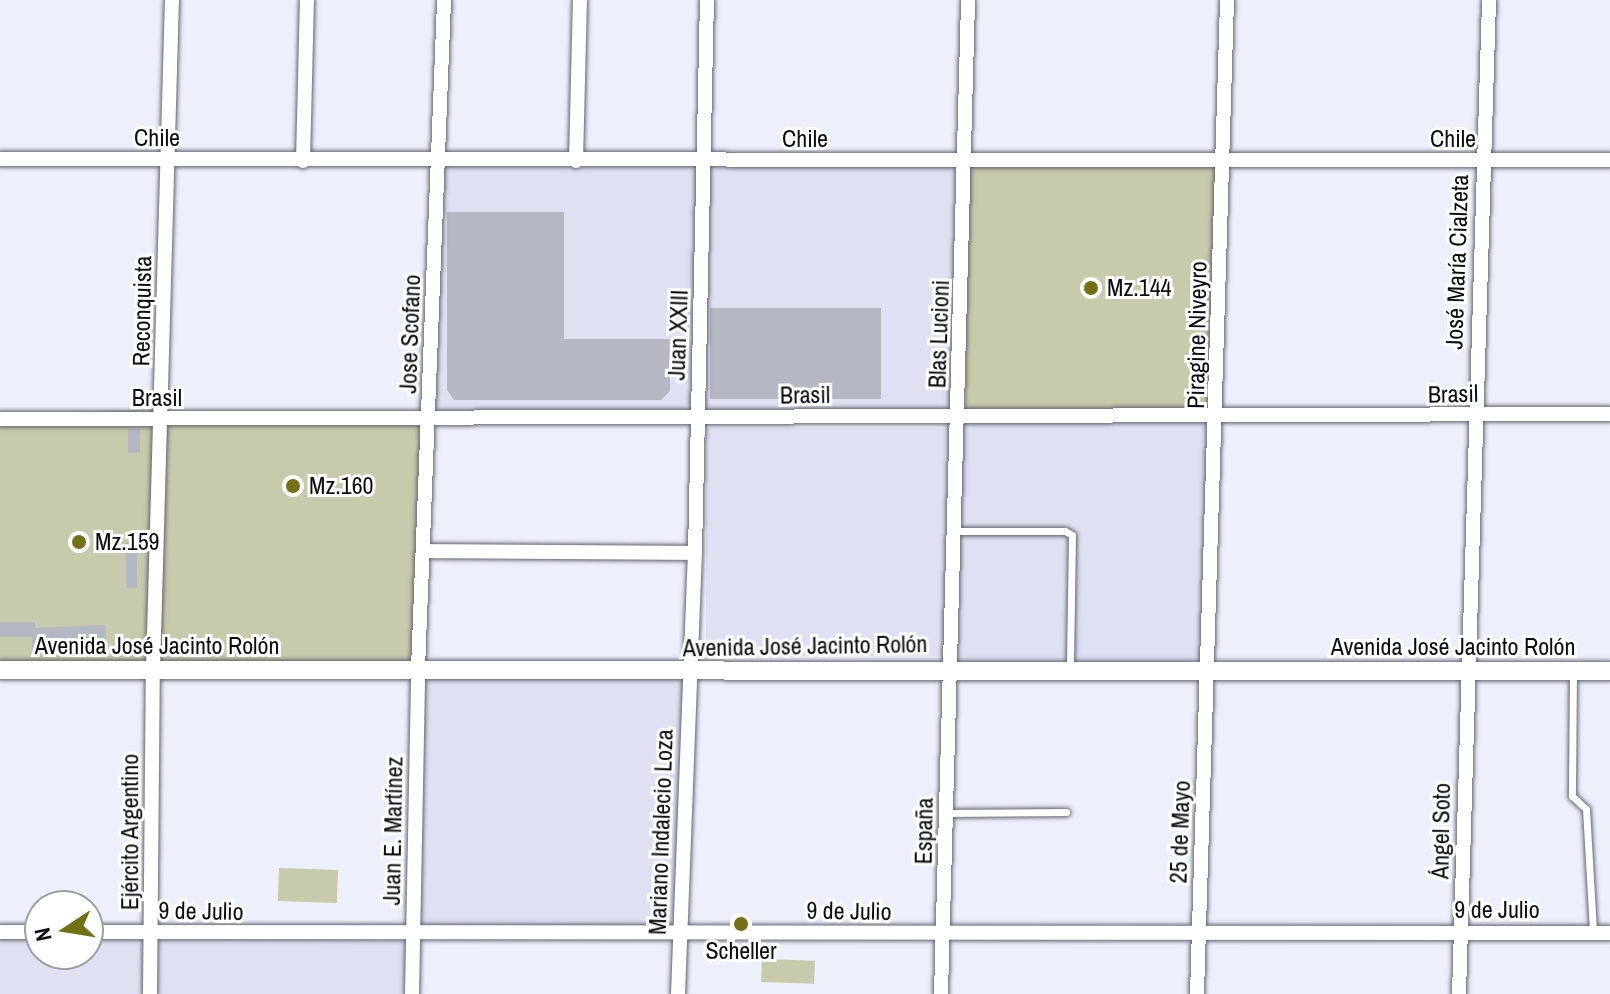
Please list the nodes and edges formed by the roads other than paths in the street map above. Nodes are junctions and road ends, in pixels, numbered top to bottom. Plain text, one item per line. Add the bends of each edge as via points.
1 (172, 0) edge
2 (307, 0) edge
3 (444, 0) edge
4 (580, 0) edge
5 (707, 0) edge
6 (968, 0) edge
7 (1227, 0) edge
8 (1489, 0) edge
9 (0, 159) edge
10 (167, 160) junction
11 (1610, 160) edge
12 (303, 161) junction
13 (438, 161) junction
14 (576, 161) junction
15 (966, 161) junction
16 (1223, 161) junction
17 (1482, 161) junction
18 (705, 162) junction
19 (1610, 414) edge
20 (958, 415) junction
21 (1475, 416) junction
22 (697, 418) junction
23 (1217, 418) junction
24 (0, 419) edge
25 (429, 419) junction
26 (163, 420) junction
27 (955, 531) junction
28 (423, 551) junction
29 (695, 553) junction
30 (418, 669) junction
31 (946, 669) junction
32 (1466, 669) junction
33 (0, 670) edge
34 (153, 670) junction
35 (1070, 670) junction
36 (1206, 671) junction
37 (1573, 671) junction
38 (1610, 671) edge
39 (689, 672) junction
40 (1066, 812) dead end
41 (947, 813) junction
42 (679, 929) junction
43 (0, 932) edge
44 (24, 932) edge
45 (104, 932) edge
46 (152, 932) junction
47 (1461, 932) junction
48 (1593, 932) junction
49 (1199, 933) junction
50 (1610, 933) edge
51 (943, 934) junction
52 (414, 935) junction
53 (150, 994) edge
54 (412, 994) edge
55 (678, 994) edge
56 (941, 994) edge
57 (1197, 994) edge
58 (1459, 994) edge

1 - 10 street, Reconquista
2 - 12 street
3 - 13 street, Jose Scofano
4 - 14 street
5 - 18 street, Juan XXIII
6 - 15 street, Blas Lucioni
7 - 16 street, Piragine Niveyro
8 - 17 street, José María Cialzeta
9 - 10 street, Chile
10 - 12 street, Chile
10 - 26 street, Reconquista
11 - 17 street, Chile
12 - 13 street, Chile
13 - 14 street, Chile
13 - 25 street, Jose Scofano
14 - 18 street, Chile
15 - 16 street, Chile
15 - 18 street, Chile
15 - 20 street, Blas Lucioni
16 - 17 street, Chile
16 - 23 street, Piragine Niveyro
17 - 21 street, José María Cialzeta
18 - 22 street, Juan XXIII
19 - 21 street, Brasil
20 - 22 street, Brasil
20 - 23 street, Brasil
20 - 27 street, Blas Lucioni
21 - 23 street, Brasil
21 - 32 street, José María Cialzeta
22 - 25 street, Brasil
22 - 29 street, Juan XXIII
23 - 36 street, Piragine Niveyro
24 - 26 street, Brasil
25 - 26 street, Brasil
25 - 28 street, Jose Scofano
26 - 34 street, Reconquista
27 - 31 street, Blas Lucioni
27 - 35 lane via 1072,535
28 - 29 street
28 - 30 street, Jose Scofano
29 - 39 street, Juan XXIII
30 - 34 street, Avenida José Jacinto Rolón
30 - 39 street, Avenida José Jacinto Rolón
30 - 52 street, Juan E. Martínez
31 - 35 street, Avenida José Jacinto Rolón
31 - 39 street, Avenida José Jacinto Rolón
31 - 41 street, España
32 - 36 street, Avenida José Jacinto Rolón
32 - 37 street, Avenida José Jacinto Rolón
32 - 47 street, Ángel Soto
33 - 34 street, Avenida José Jacinto Rolón
34 - 46 street, Ejército Argentino
35 - 36 street, Avenida José Jacinto Rolón
36 - 49 street, 25 de Mayo
37 - 38 street, Avenida José Jacinto Rolón
37 - 48 lane via 1572,796 1586,809
39 - 42 street, Mariano Indalecio Loza
40 - 41 lane
41 - 51 street, España
42 - 51 street, 9 de Julio
42 - 52 street, 9 de Julio
42 - 55 street, Mariano Indalecio Loza
43 - 44 street
45 - 46 street, 9 de Julio
46 - 52 street, 9 de Julio
46 - 53 street, Ejército Argentino
47 - 48 street, 9 de Julio
47 - 49 street, 9 de Julio
47 - 58 street, Ángel Soto
48 - 50 street, 9 de Julio
49 - 51 street, 9 de Julio
49 - 57 street, 25 de Mayo
51 - 56 street, España
52 - 54 street, Juan E. Martínez

